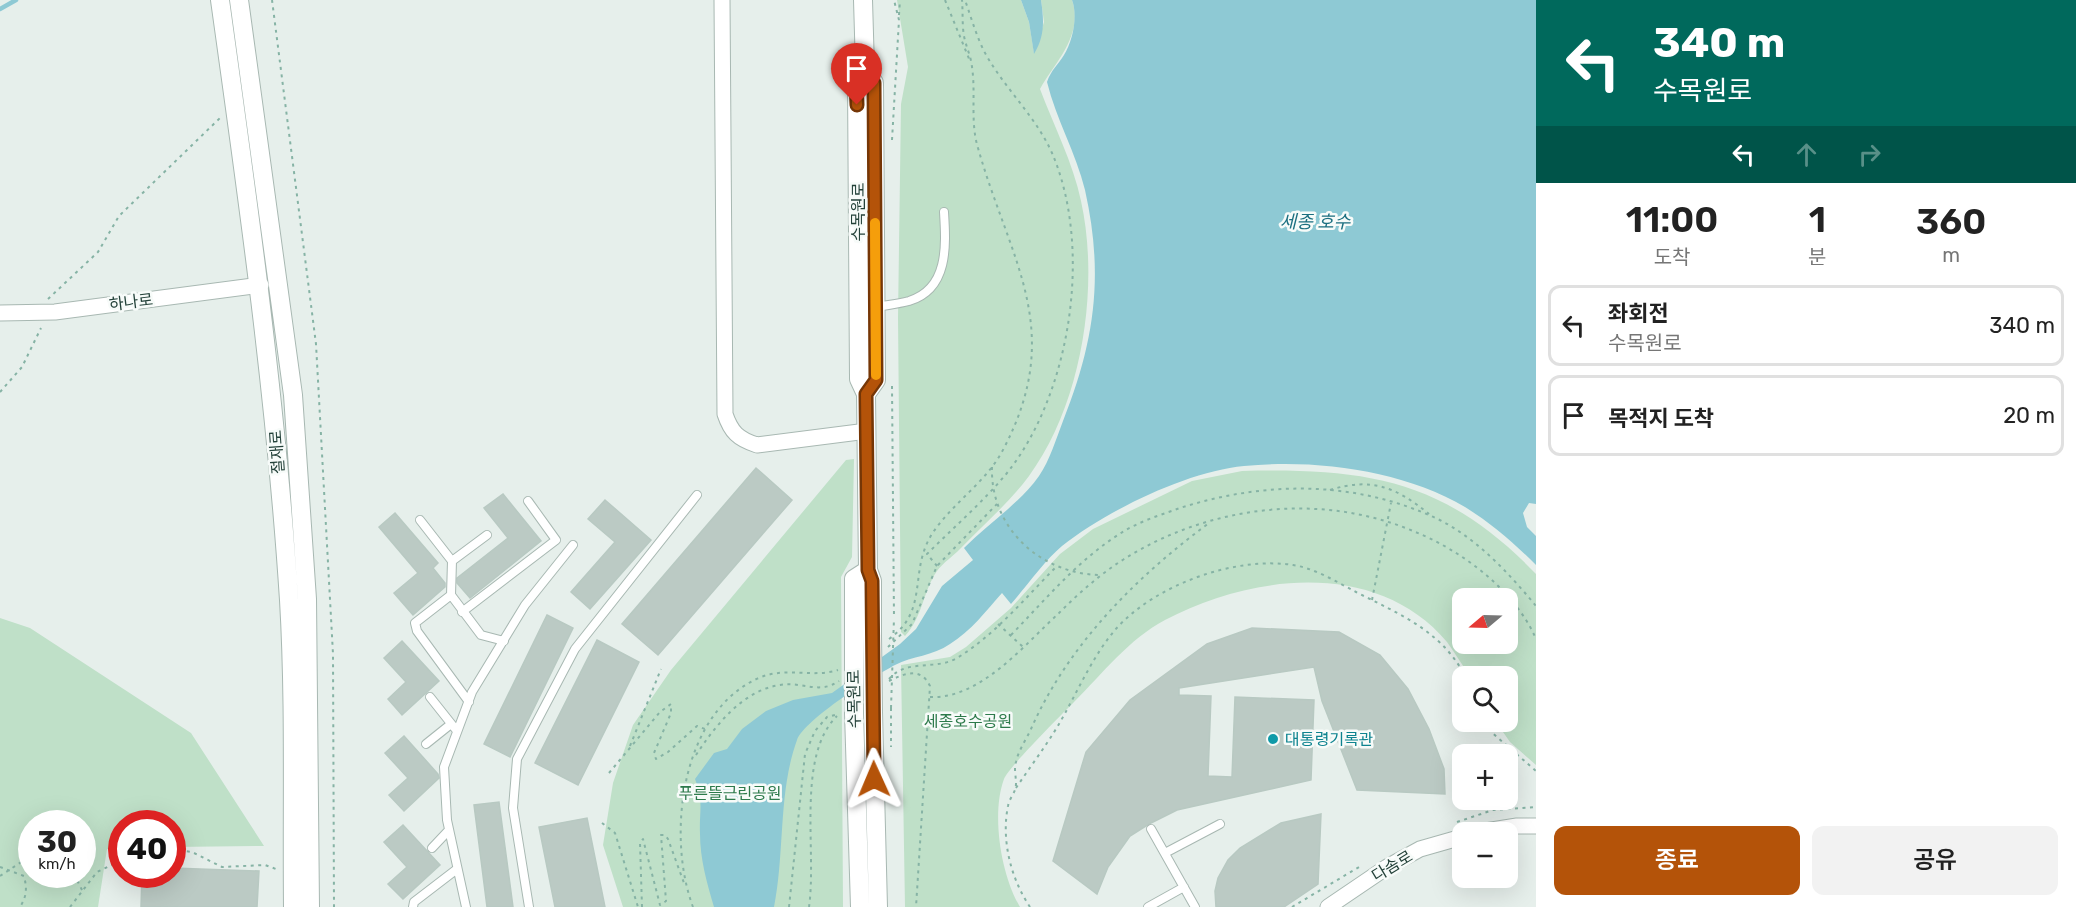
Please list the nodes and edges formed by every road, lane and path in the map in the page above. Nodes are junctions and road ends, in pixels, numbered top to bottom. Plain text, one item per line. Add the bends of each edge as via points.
1 (220, 0) edge
2 (239, 0) edge
3 (272, 0) edge
4 (722, 0) edge
5 (863, 0) edge
6 (900, 0) edge
7 (945, 0) edge
8 (964, 0) edge
9 (899, 20) dead end
10 (972, 67) junction
11 (865, 68) junction
12 (227, 110) dead end
13 (984, 165) dead end
14 (944, 212) dead end
15 (261, 285) junction
16 (876, 306) junction
17 (45, 312) junction
18 (0, 313) edge
19 (0, 392) edge
20 (866, 394) junction
21 (867, 431) junction
22 (992, 467) dead end
23 (992, 487) junction
24 (1327, 490) junction
25 (697, 495) dead end
26 (528, 501) dead end
27 (1391, 502) junction
28 (1431, 515) junction
29 (420, 520) dead end
30 (1389, 521) junction
31 (1211, 522) junction
32 (487, 535) dead end
33 (573, 545) dead end
34 (452, 561) junction
35 (937, 566) dead end
36 (1055, 566) junction
37 (1072, 572) junction
38 (1102, 575) junction
39 (451, 595) junction
40 (1372, 600) junction
41 (1536, 606) edge
42 (462, 612) junction
43 (894, 618) dead end
44 (998, 624) junction
45 (1011, 635) junction
46 (863, 636) junction
47 (1536, 639) edge
48 (504, 641) junction
49 (1023, 647) junction
50 (1458, 666) edge
51 (661, 669) dead end
52 (886, 682) dead end
53 (430, 697) dead end
54 (930, 697) dead end
55 (469, 702) junction
56 (891, 708) dead end
57 (846, 714) junction
58 (451, 724) junction
59 (705, 729) dead end
60 (457, 731) junction
61 (1492, 732) edge
62 (426, 744) dead end
63 (629, 749) junction
64 (1536, 771) edge
65 (609, 773) dead end
66 (1016, 788) junction
67 (602, 823) dead end
68 (1220, 824) dead end
69 (1518, 826) edge
70 (1536, 826) edge
71 (1150, 829) dead end
72 (449, 830) junction
73 (1452, 840) edge
74 (432, 848) dead end
75 (186, 851) edge
76 (1165, 853) junction
77 (18, 864) edge
78 (0, 867) edge
79 (108, 867) edge
80 (10, 869) junction
81 (457, 869) junction
82 (293, 873) junction
83 (0, 876) edge
84 (1184, 887) junction
85 (82, 890) joint
86 (687, 891) dead end
87 (20, 907) edge
88 (70, 907) edge
89 (293, 907) edge
90 (310, 907) edge
91 (334, 907) edge
92 (413, 907) edge
93 (466, 907) edge
94 (529, 907) edge
95 (640, 907) edge
96 (789, 907) edge
97 (860, 907) edge
98 (878, 907) edge
99 (1030, 907) edge
100 (1148, 907) edge
101 (1195, 907) edge
102 (1328, 907) edge

1 - 15 street, 절재로
2 - 90 street, 절재로 via 293,395 307,599
3 - 91 path via 317,356 333,654
4 - 21 street via 725,414 731,430 742,440 757,445
5 - 11 street, 수목원로
6 - 9 path
7 - 10 path
8 - 10 path via 963,35
8 - 23 path via 985,52 1052,153 1068,214 1072,264 1060,363 1047,402 1007,473
10 - 13 path via 977,147
11 - 16 street, 수목원로 via 874,83
11 - 20 street, 수목원로 via 856,82 859,379
12 - 17 path via 119,216 98,252 49,296
14 - 16 lane via 946,253 934,282 909,301
15 - 17 street, 하나로
15 - 82 street, 절재로 via 289,603
16 - 20 street, 수목원로 via 876,380
17 - 18 street, 하나로
17 - 19 path via 22,367
20 - 21 street, 수목원로
21 - 46 street, 수목원로 via 868,570 854,579
22 - 23 path
23 - 35 path via 927,554
23 - 36 path via 1010,530 1022,544
24 - 27 path
24 - 28 path via 1361,483 1382,487 1405,494
24 - 37 path via 1272,488 1191,505 1123,531
25 - 94 lane via 575,649 517,759 513,808
26 - 42 lane via 556,540
27 - 28 path
27 - 30 path
28 - 41 path via 1473,542
29 - 34 lane
30 - 31 path via 1362,513 1289,508
30 - 40 path
30 - 47 path via 1452,550 1483,574 1517,607
31 - 38 path via 1148,546
31 - 66 path via 1156,564 1087,638 1036,716 1015,764
32 - 34 lane
33 - 48 lane via 525,605
34 - 39 lane
36 - 37 path
36 - 44 path
37 - 38 path
37 - 45 path
38 - 49 path
39 - 42 lane
39 - 55 lane via 415,623
40 - 50 path via 1418,623 1445,646
40 - 66 path via 1296,565 1260,562 1201,575 1172,588 1116,629
42 - 48 lane via 481,635
43 - 56 path, bridge
44 - 45 path
44 - 52 path via 956,659 944,664 910,666 896,671
45 - 49 path
46 - 57 street, 수목원로, bridge
46 - 98 street, 수목원로, bridge via 873,712
48 - 55 lane
49 - 54 path via 960,693
51 - 63 path
53 - 58 lane
55 - 60 lane
57 - 96 path via 827,717 805,754
57 - 97 street, 수목원로
58 - 60 lane
58 - 62 lane
59 - 63 path via 697,726 656,759 654,753 671,704
60 - 72 lane via 444,767
61 - 64 path
63 - 65 path
66 - 99 path via 1008,805 1009,859
67 - 95 path via 615,833
68 - 76 lane
69 - 70 street
71 - 76 lane
72 - 74 lane
72 - 81 lane
73 - 102 street, 다솜로 via 1420,849
75 - 82 path via 222,867 265,865
76 - 84 lane
77 - 80 path
78 - 80 path
79 - 85 path via 97,872
80 - 83 path
80 - 87 path via 24,876 27,887
81 - 92 lane via 414,902
81 - 93 lane
82 - 89 street, 절재로
84 - 100 lane
84 - 101 lane
85 - 88 path
86 - 95 path via 668,839 661,835 666,901 660,905 644,839 640,843

